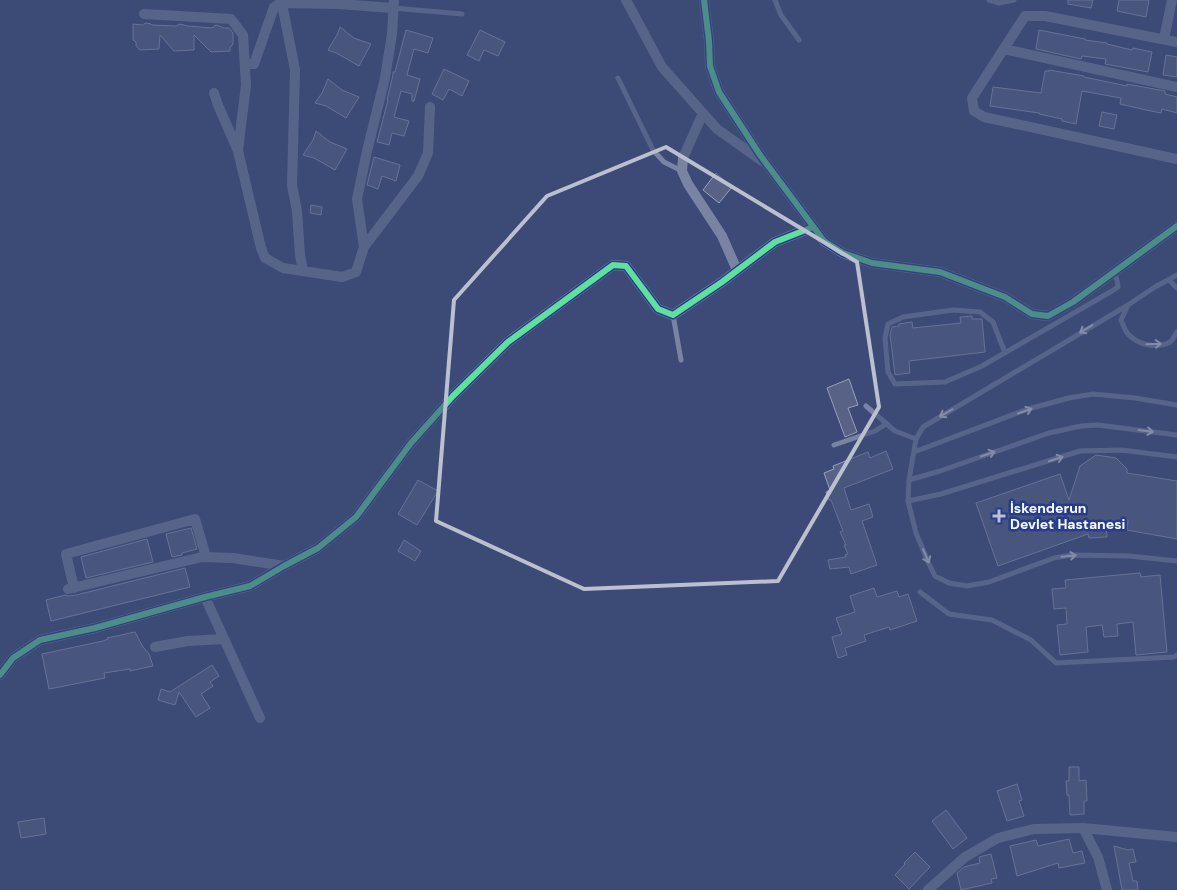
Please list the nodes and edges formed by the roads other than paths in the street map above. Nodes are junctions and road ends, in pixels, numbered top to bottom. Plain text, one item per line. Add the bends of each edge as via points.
1 (626, 0) edge
2 (704, 0) edge
3 (775, 0) edge
4 (988, 0) edge
5 (1014, 0) edge
6 (1172, 0) edge
7 (280, 1) edge
8 (338, 2) edge
9 (393, 4) edge
10 (144, 14) dead end
11 (462, 14) dead end
12 (1164, 39) junction
13 (799, 40) dead end
14 (1177, 42) edge
15 (1004, 49) junction
16 (245, 64) junction
17 (618, 78) dead end
18 (1177, 87) edge
19 (214, 93) dead end
20 (430, 107) dead end
21 (703, 113) junction
22 (238, 151) junction
23 (1177, 159) edge
24 (768, 165) junction
25 (682, 171) junction
26 (1177, 226) edge
27 (813, 227) junction
28 (364, 247) junction
29 (737, 270) junction
30 (303, 271) junction
31 (1114, 273) junction
32 (1177, 275) edge
33 (1169, 280) junction
34 (1177, 288) edge
35 (1128, 305) junction
36 (673, 315) junction
37 (1177, 332) edge
38 (1005, 353) junction
39 (681, 360) dead end
40 (1177, 405) edge
41 (866, 406) dead end
42 (886, 424) junction
43 (1177, 435) edge
44 (916, 439) junction
45 (834, 445) dead end
46 (914, 452) junction
47 (1177, 457) edge
48 (909, 480) junction
49 (908, 501) junction
50 (206, 557) junction
51 (1177, 561) edge
52 (284, 566) junction
53 (920, 592) dead end
54 (205, 597) junction
55 (224, 639) junction
56 (155, 647) dead end
57 (1177, 654) edge
58 (0, 675) edge
59 (260, 718) dead end
60 (1083, 828) junction
61 (1177, 837) edge
62 (928, 890) edge
63 (1106, 890) edge

1 - 21 street via 662,67
2 - 24 street via 710,66 719,92
3 - 13 lane via 781,15
4 - 5 lane via 999,3
6 - 12 street
7 - 8 street
7 - 16 street via 274,7 254,64
7 - 30 street via 294,70 292,185
8 - 9 street
9 - 11 lane
9 - 28 street via 385,78 357,199
10 - 16 street via 231,19 242,35
12 - 14 street
12 - 15 street via 1045,16 1025,16
15 - 18 street
15 - 23 street via 972,98 974,111 984,117
16 - 22 street via 246,86
17 - 25 lane via 653,150 664,162
19 - 22 street
20 - 28 street via 428,153 418,176
21 - 24 street via 717,129
21 - 25 street via 683,158
22 - 30 street via 265,258 283,268
24 - 27 street
25 - 29 street via 722,236
26 - 31 street
27 - 29 street via 775,242
27 - 31 street via 824,241 843,253 872,263 940,272 1005,297 1032,314 1048,316
28 - 30 street via 356,272 342,277
29 - 36 street
31 - 38 lane via 1118,287 1112,292
32 - 33 lane
33 - 34 lane
33 - 35 lane
35 -> 37 lane via 1121,320 1128,334 1141,344 1164,344 1171,341
35 -> 44 lane via 923,427
36 - 39 lane
36 - 52 street via 658,309 626,266 613,265 508,342 412,442 356,518 318,548
38 - 38 lane via 945,382 895,384 888,372 888,324 903,317 953,310 980,312 992,322
46 -> 40 lane via 1028,409 1069,398 1093,394
41 - 42 lane
42 - 44 lane via 895,432
42 - 45 lane
48 -> 43 lane via 1049,433 1081,426 1098,425
44 - 46 lane
46 - 48 lane
49 -> 47 lane via 1080,452 1122,450
48 - 49 lane
49 -> 51 lane via 916,533 929,564 935,576 949,583 967,586 989,582 1054,558 1072,555
50 - 50 street via 71,588 66,554 195,520
50 - 52 street
52 - 54 street via 250,586
53 - 57 lane via 949,614 992,620 1031,640 1056,663 1174,657
54 - 55 street
54 - 58 street via 40,640 13,658
55 - 56 street via 188,640
55 - 59 street
60 - 61 street
60 - 62 street via 1034,829 998,838 965,857
60 - 63 street via 1098,857

